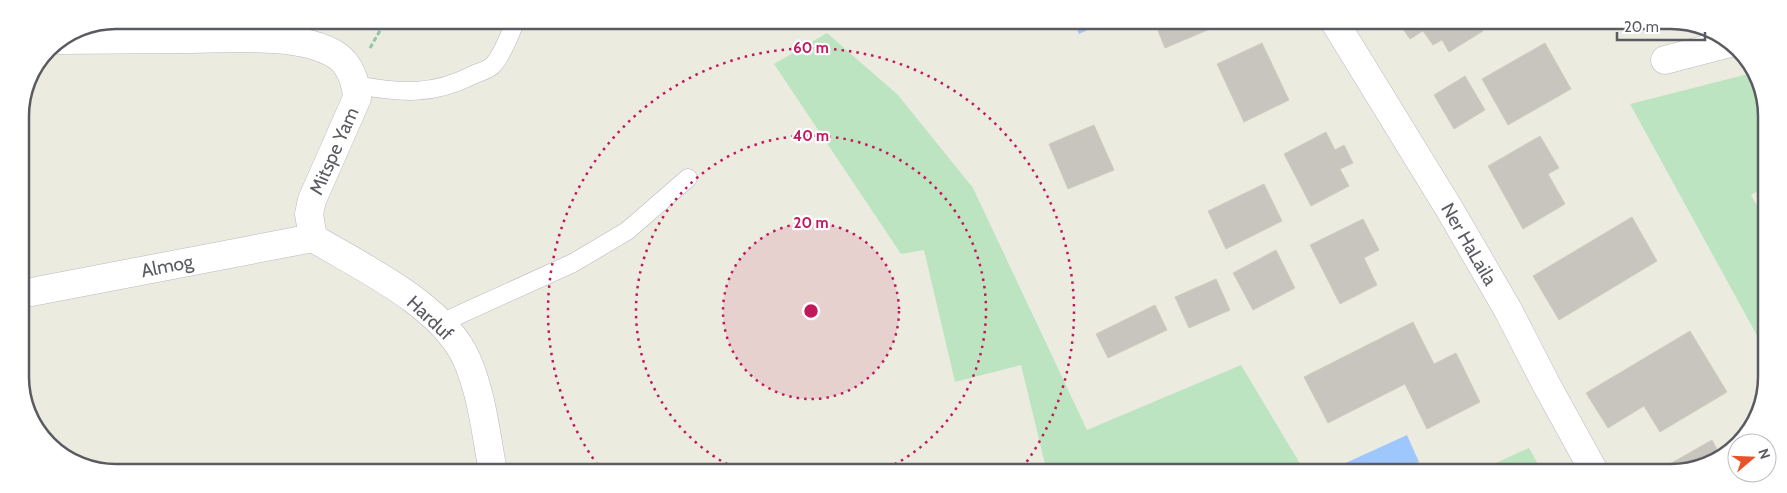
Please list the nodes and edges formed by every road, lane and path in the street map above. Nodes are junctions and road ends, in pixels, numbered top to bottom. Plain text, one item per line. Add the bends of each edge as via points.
1 (512, 29) edge
2 (1338, 29) edge
3 (72, 40) edge
4 (1722, 45) edge
5 (1665, 60) dead end
6 (352, 76) junction
7 (688, 178) dead end
8 (313, 238) junction
9 (29, 292) edge
10 (441, 323) junction
11 (491, 464) edge
12 (1591, 464) edge

1 - 6 lane via 493,65 439,89 393,92
2 - 12 street, Ner HaLaila via 1508,310
3 - 6 street via 273,39 327,50 338,56
4 - 5 street
6 - 8 street, Mitspe Yam via 357,98 312,200 309,214
7 - 10 lane via 627,231 573,263
8 - 9 street, Almog
8 - 10 street, Harduf via 394,287
10 - 11 street, Harduf via 466,359 477,389

